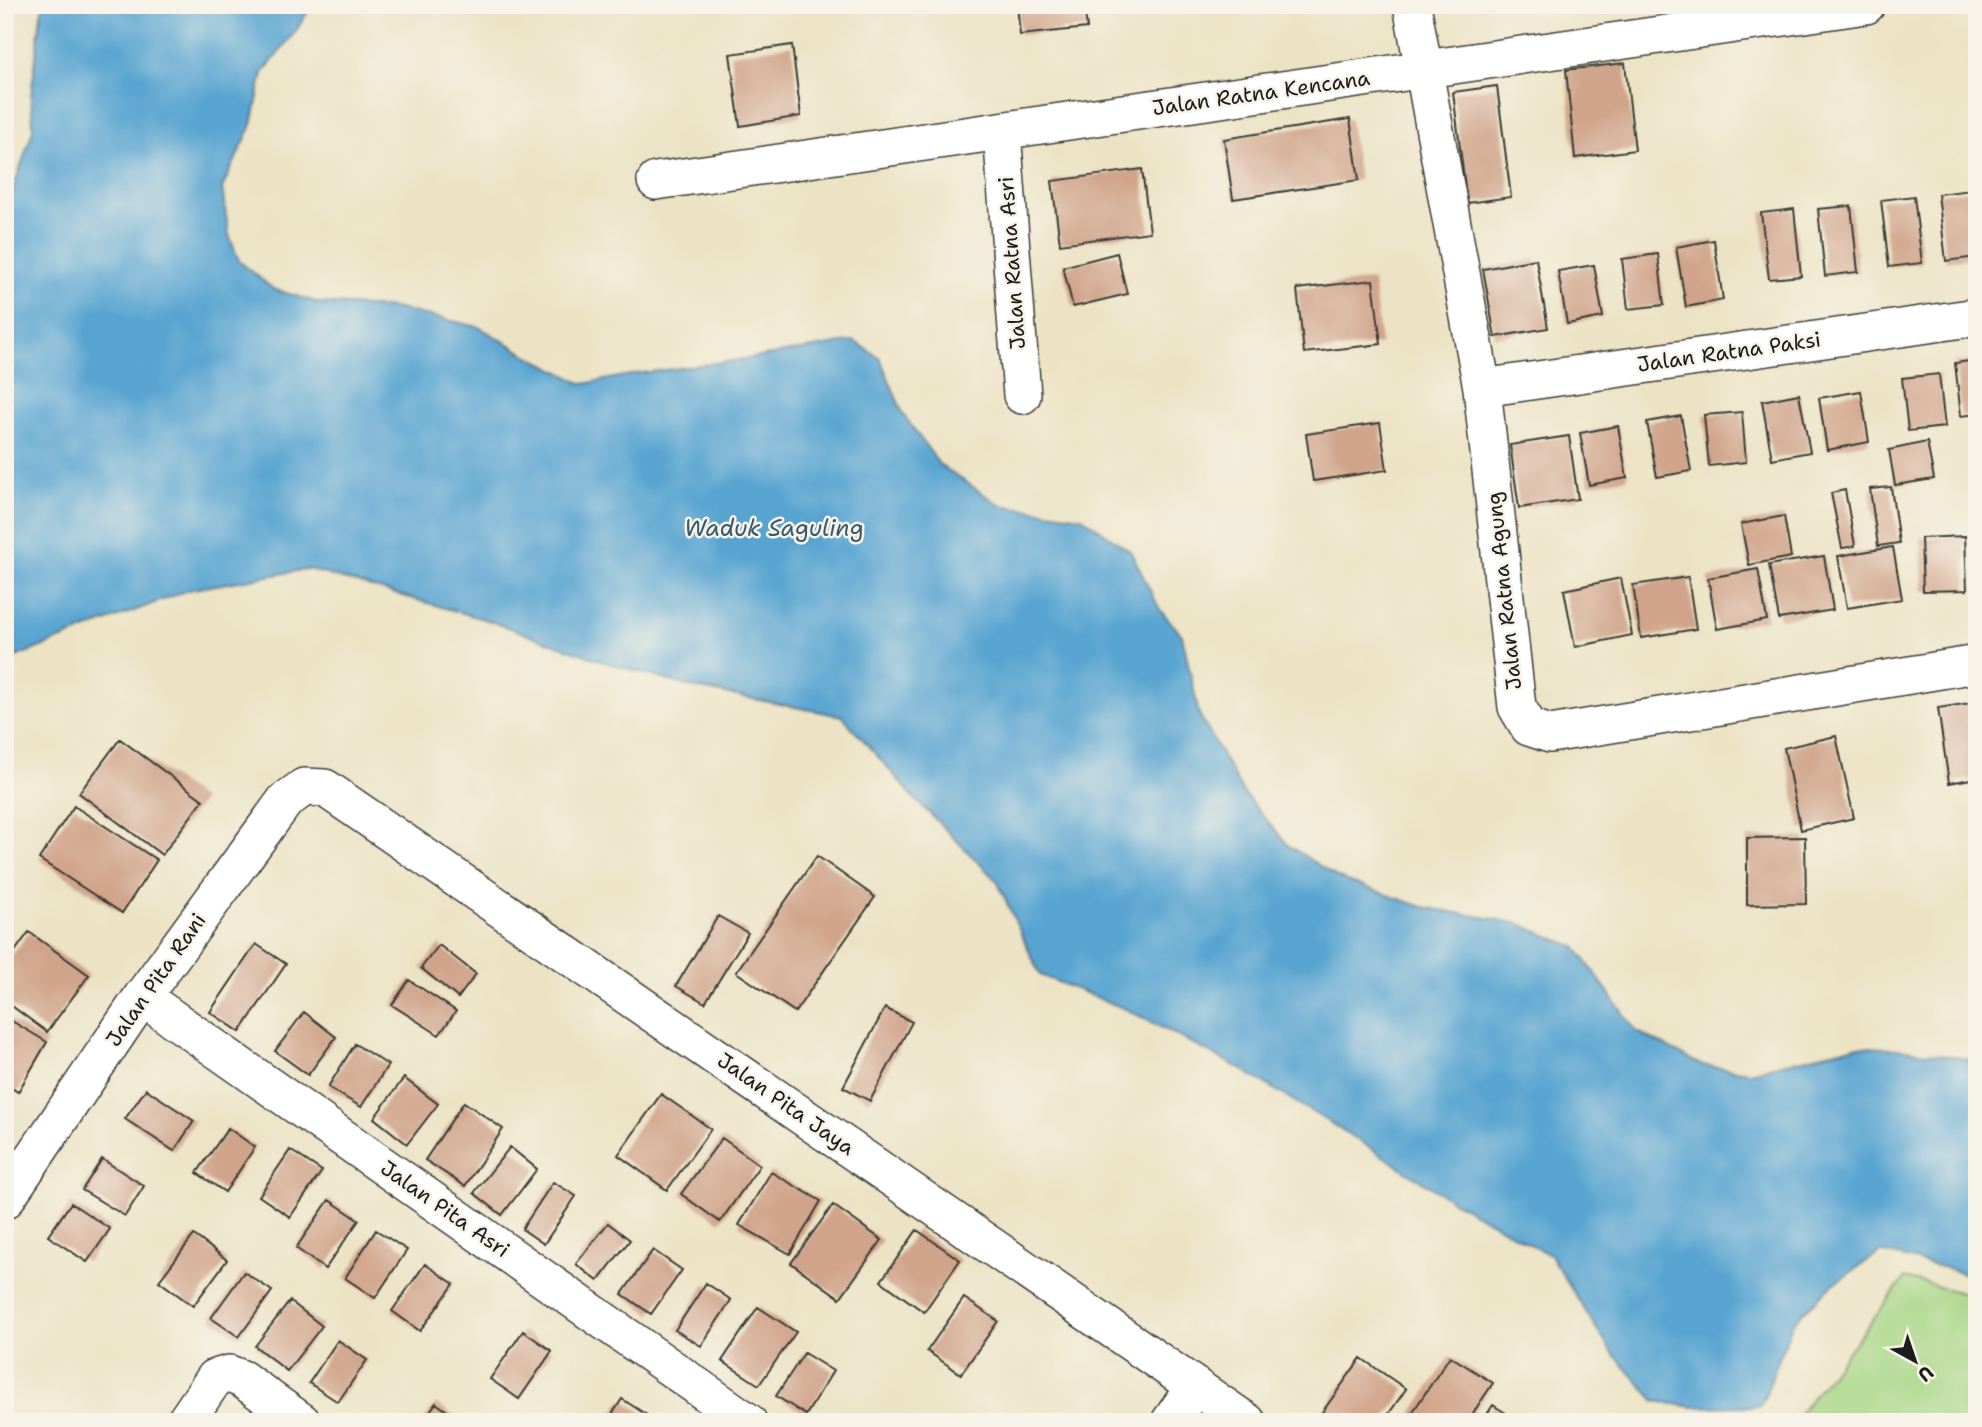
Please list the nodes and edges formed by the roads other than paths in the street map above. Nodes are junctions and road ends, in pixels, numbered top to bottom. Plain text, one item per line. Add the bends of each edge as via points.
1 (1412, 5) edge
2 (1866, 5) edge
3 (1425, 69) junction
4 (1002, 131) junction
5 (656, 181) dead end
6 (1977, 317) edge
7 (1482, 388) junction
8 (1022, 395) dead end
9 (1977, 664) edge
10 (325, 788) joint
11 (142, 997) junction
12 (5, 1200) edge
13 (1195, 1386) junction
14 (185, 1422) edge
15 (302, 1422) edge
16 (748, 1422) edge
17 (1170, 1422) edge
18 (1247, 1422) edge

1 - 3 street, Jalan Ratna Agung
2 - 3 street, Jalan Ratna Kencana
3 - 4 street, Jalan Ratna Kencana
3 - 7 street, Jalan Ratna Agung
4 - 5 street, Jalan Ratna Kencana
4 - 8 street, Jalan Ratna Asri
6 - 7 street, Jalan Ratna Paksi
7 - 9 street, Jalan Ratna Agung via 1517,707 1529,727 1550,734
10 - 11 street, Jalan Pita Rani via 304,787 285,801
10 - 13 street, Jalan Pita Jaya
11 - 12 street, Jalan Pita Rani
11 - 16 street, Jalan Pita Asri
13 - 17 street
13 - 18 street, Jalan Pita Jaya
14 - 15 street via 215,1377 229,1374

